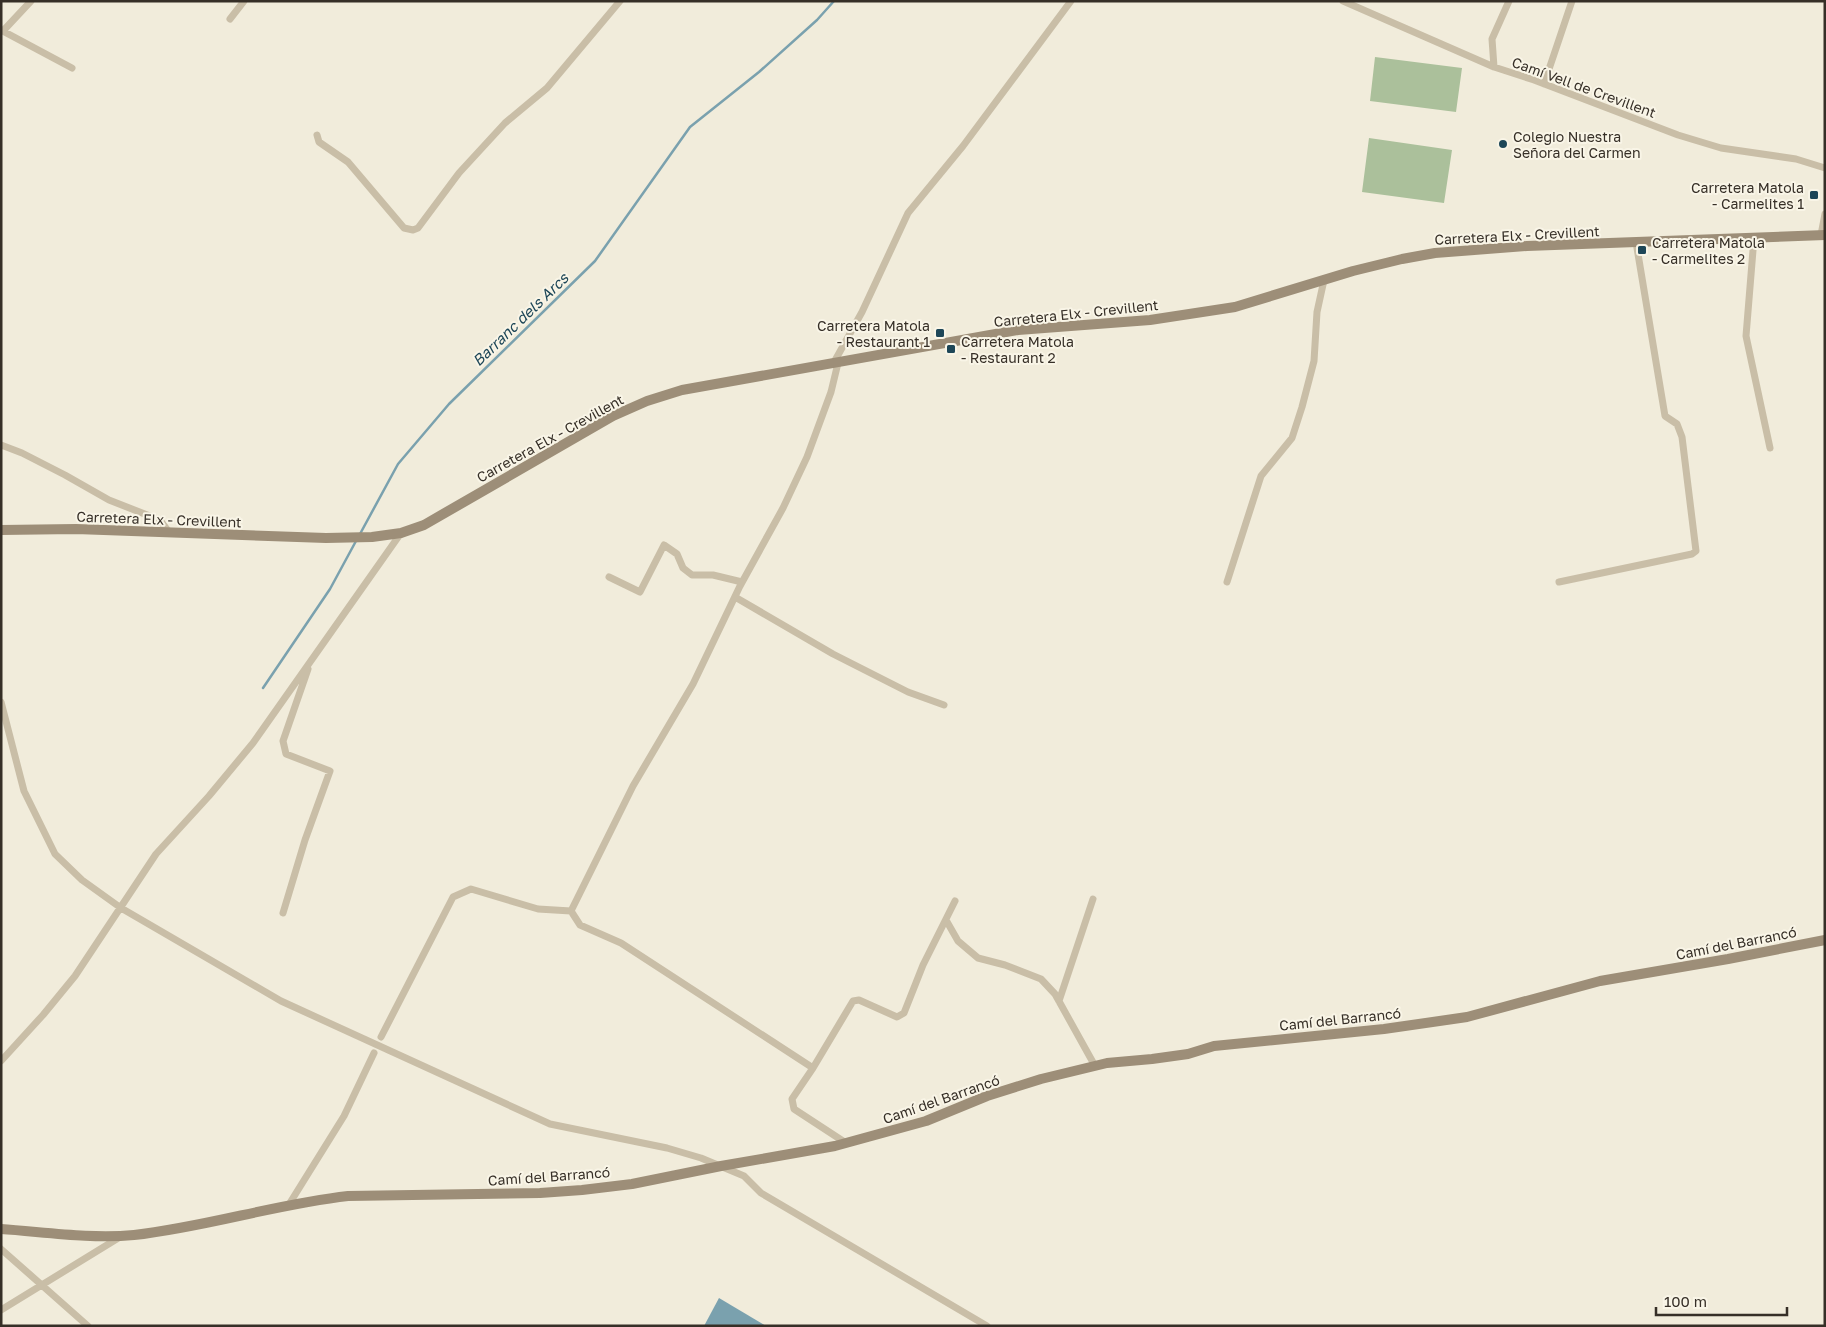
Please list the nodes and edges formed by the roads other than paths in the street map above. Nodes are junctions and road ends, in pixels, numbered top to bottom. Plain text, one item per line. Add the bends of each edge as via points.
1 (31, 1) edge
2 (244, 1) edge
3 (620, 1) edge
4 (1071, 1) edge
5 (1343, 1) edge
6 (1509, 1) edge
7 (1572, 1) edge
8 (230, 19) dead end
9 (2, 30) edge
10 (1494, 67) junction
11 (72, 68) dead end
12 (1544, 84) junction
13 (317, 135) dead end
14 (1825, 168) edge
15 (1825, 214) edge
16 (1823, 235) edge
17 (1754, 238) junction
18 (1636, 242) junction
19 (1324, 280) junction
20 (836, 363) junction
21 (1, 445) edge
22 (1770, 448) dead end
23 (1, 530) edge
24 (169, 532) junction
25 (400, 533) junction
26 (609, 577) dead end
27 (742, 582) junction
28 (1227, 582) dead end
29 (1559, 582) dead end
30 (735, 597) junction
31 (312, 659) junction
32 (1, 702) edge
33 (944, 705) dead end
34 (1094, 899) dead end
35 (956, 901) dead end
36 (121, 908) junction
37 (570, 911) junction
38 (283, 913) dead end
39 (946, 920) junction
40 (1825, 940) edge
41 (1059, 1001) junction
42 (381, 1037) dead end
43 (374, 1053) dead end
44 (1, 1061) edge
45 (1095, 1066) junction
46 (813, 1068) junction
47 (846, 1143) junction
48 (721, 1166) junction
49 (288, 1206) junction
50 (1, 1229) edge
51 (122, 1236) junction
52 (1, 1249) edge
53 (41, 1284) junction
54 (1, 1310) edge
55 (88, 1326) edge
56 (987, 1326) edge

1 - 9 street
2 - 8 street
3 - 13 street via 547,88 504,123 485,144 418,228 404,228 348,162 319,142
4 - 20 street via 908,214
5 - 10 street, Camí Vell de Crevillent
6 - 10 street via 1492,39
7 - 12 street
9 - 11 street
10 - 12 street, Camí Vell de Crevillent
12 - 14 street, Camí Vell de Crevillent via 1721,148 1796,159
15 - 16 street
16 - 17 street, Carretera Elx - Crevillent
17 - 18 street, Carretera Elx - Crevillent
17 - 22 street via 1746,336
18 - 19 street, Carretera Elx - Crevillent via 1435,253
18 - 29 street via 1665,416 1677,424 1682,436 1696,551
19 - 20 street, Carretera Elx - Crevillent via 1235,307 1150,320 1018,330
19 - 28 street via 1317,312 1314,361 1302,407 1292,438 1262,476
20 - 25 street, Carretera Elx - Crevillent via 682,390 647,400 613,416 424,524
20 - 27 street via 831,392 807,457
21 - 24 street via 109,500 160,520
23 - 24 street, Carretera Elx - Crevillent
24 - 25 street, Carretera Elx - Crevillent via 326,538
25 - 31 street
26 - 27 street via 640,592 664,545 677,554 683,568 692,575 713,575
27 - 30 street
30 - 33 street via 833,654 908,692
30 - 37 street via 693,684 633,786
31 - 36 street via 253,743 156,854
31 - 38 street via 283,741 286,754 330,771
32 - 36 street via 24,791 55,854 82,880
34 - 41 street
35 - 39 street
36 - 44 street via 75,976
36 - 48 street via 281,1001 550,1124 667,1148
37 - 42 street via 538,909 472,889 453,897
37 - 46 street via 580,925 621,944
39 - 41 street via 958,941 978,958 1041,979
39 - 46 street via 904,1012 897,1017 859,1000 853,1001
40 - 45 street, Camí del Barrancó via 1600,981 1467,1017 1214,1046 1179,1055
41 - 45 street
43 - 49 street via 344,1116
45 - 47 street, Camí del Barrancó via 1041,1079 987,1096 926,1121
46 - 47 street via 792,1099 794,1109
47 - 48 street, Camí del Barrancó
48 - 49 street, Camí del Barrancó via 632,1184 582,1190 348,1196
48 - 56 street via 744,1176 761,1193
49 - 51 street, Camí del Barrancó
50 - 51 street, Camí del Barrancó
51 - 53 street
52 - 53 street
53 - 54 street
53 - 55 street

